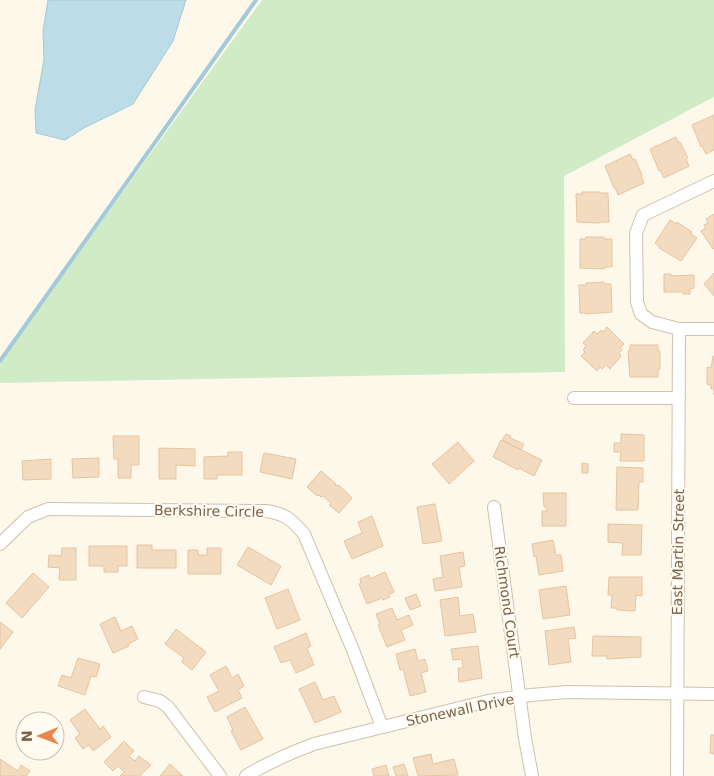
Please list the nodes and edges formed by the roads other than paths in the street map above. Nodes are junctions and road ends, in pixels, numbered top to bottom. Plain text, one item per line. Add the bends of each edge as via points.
1 (714, 181) edge
2 (679, 329) junction
3 (714, 329) edge
4 (574, 398) dead end
5 (679, 398) junction
6 (494, 507) dead end
7 (0, 544) edge
8 (676, 694) junction
9 (714, 694) edge
10 (520, 696) junction
11 (144, 697) dead end
12 (382, 727) junction
13 (220, 776) edge
14 (246, 776) edge
15 (532, 776) edge
16 (676, 776) edge

1 - 2 street via 643,215 636,233 640,314 652,322
2 - 3 street
2 - 5 street, East Martin Street
4 - 5 street
5 - 8 street, East Martin Street
6 - 10 street, Richmond Court
7 - 12 street, Berkshire Circle via 28,517 48,509 266,511 288,517 304,534
8 - 9 street, Stonewall Drive
8 - 10 street, Stonewall Drive via 567,692
8 - 16 street, East Martin Street
10 - 12 street, Stonewall Drive
10 - 15 street, Richmond Court
11 - 13 street via 168,707
12 - 14 street, Stonewall Drive via 294,751

